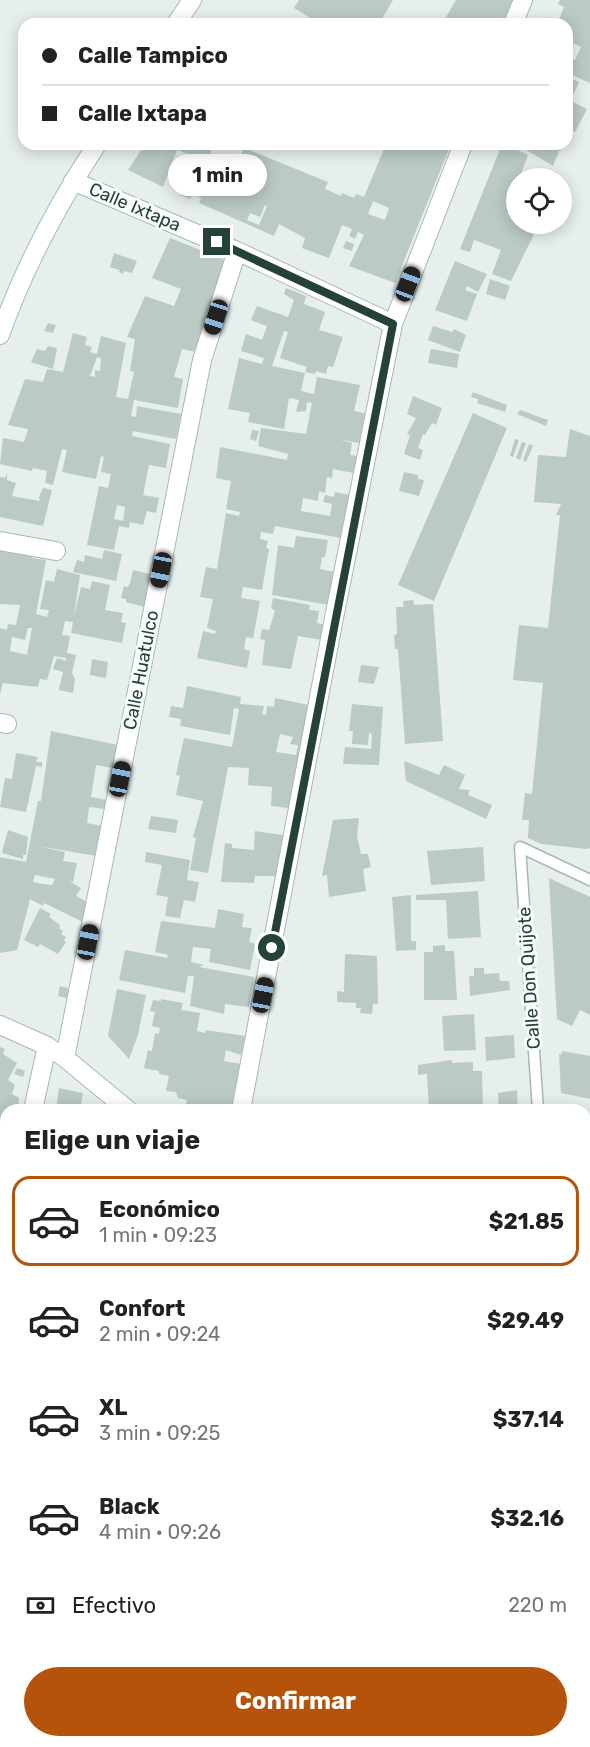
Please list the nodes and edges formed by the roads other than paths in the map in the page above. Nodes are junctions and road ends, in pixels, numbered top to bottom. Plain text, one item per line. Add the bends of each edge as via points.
1 (192, 0) edge
2 (523, 0) edge
3 (180, 18) edge
4 (516, 18) edge
5 (93, 150) edge
6 (461, 150) edge
7 (73, 181) junction
8 (237, 251) junction
9 (393, 324) junction
10 (0, 334) edge
11 (0, 541) edge
12 (56, 551) dead end
13 (590, 880) edge
14 (0, 1025) edge
15 (47, 1046) junction
16 (65, 1058) junction
17 (34, 1104) edge
18 (121, 1104) edge
19 (242, 1104) edge
20 (538, 1104) edge

1 - 3 street
2 - 4 street
5 - 7 street
6 - 9 street
7 - 8 street, Calle Ixtapa
7 - 10 street via 17,287
8 - 9 street, Calle Ixtapa
8 - 16 street, Calle Huatulco via 202,360
9 - 19 street
11 - 12 street
13 - 20 lane, Calle Don Quijote via 520,847
14 - 15 street
15 - 16 street
15 - 17 street
16 - 18 street

